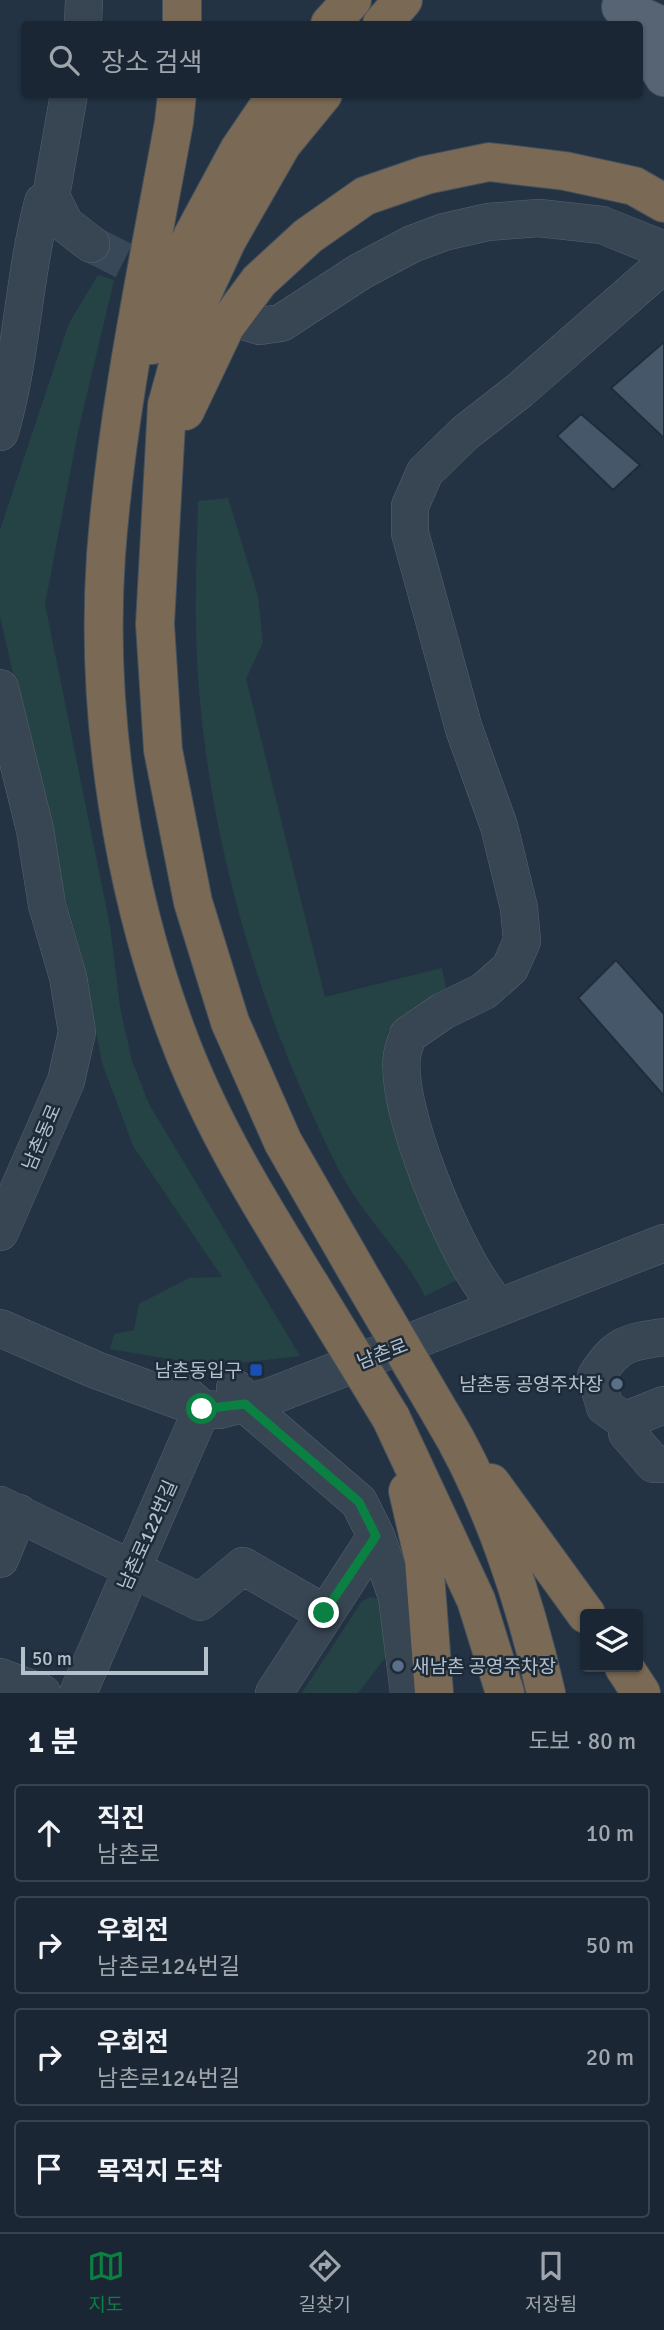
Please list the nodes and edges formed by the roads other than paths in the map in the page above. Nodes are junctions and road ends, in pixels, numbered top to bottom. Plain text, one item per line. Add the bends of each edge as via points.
1 (84, 0) edge
2 (182, 0) edge
3 (352, 0) edge
4 (403, 0) edge
5 (83, 21) edge
6 (182, 21) edge
7 (333, 21) edge
8 (385, 21) edge
9 (643, 23) edge
10 (664, 27) edge
11 (643, 32) edge
12 (643, 40) edge
13 (664, 52) edge
14 (664, 76) edge
15 (68, 98) edge
16 (176, 98) edge
17 (274, 98) edge
18 (320, 98) edge
19 (51, 196) junction
20 (664, 203) edge
21 (91, 244) tunnel mouth
22 (664, 250) edge
23 (664, 264) edge
24 (247, 322) dead end
25 (0, 432) edge
26 (119, 432) junction
27 (162, 465) junction
28 (0, 688) edge
29 (664, 1219) edge
30 (0, 1233) edge
31 (664, 1243) edge
32 (487, 1292) junction
33 (0, 1328) edge
34 (664, 1337) edge
35 (96, 1370) junction
36 (175, 1385) junction
37 (240, 1396) junction
38 (664, 1405) edge
39 (202, 1409) junction
40 (442, 1416) junction
41 (391, 1418) junction
42 (631, 1425) junction
43 (664, 1464) edge
44 (10, 1509) edge
45 (376, 1536) junction
46 (0, 1559) edge
47 (133, 1567) junction
48 (582, 1609) edge
49 (324, 1613) junction
50 (627, 1672) edge
51 (0, 1677) edge
52 (42, 1693) edge
53 (78, 1693) edge
54 (274, 1693) edge
55 (409, 1693) edge
56 (434, 1693) edge
57 (505, 1693) edge
58 (546, 1693) edge
59 (641, 1693) edge

1 - 5 street
2 - 6 highway
3 - 7 highway
4 - 8 highway
9 - 10 main road
11 - 13 main road
12 - 14 main road
15 - 19 street
16 - 26 highway
17 - 26 highway via 239,150 191,239
18 - 27 highway via 282,144 227,240 191,318 167,405
19 - 21 street via 65,224
19 - 25 street via 43,202 32,243 13,388
20 - 27 highway via 634,186 565,171 489,162 426,175 365,197 308,236 259,281 225,327
22 - 24 street via 602,225 539,218 488,222 412,244 281,323 260,326
23 - 32 street via 465,433 425,472 410,506 410,533 464,729 499,826 519,908 522,941 510,968 484,991 408,1035 402,1058 406,1098 422,1153 471,1272
26 - 41 highway, bridge via 106,557 106,686 118,811 142,922 181,1044 235,1161
27 - 40 highway, bridge via 155,624 163,750 193,902 235,1034 283,1142
28 - 30 street, 남촌동로 via 77,1032 66,1081
29 - 32 street, 남촌로
31 - 37 street, 남촌로
32 - 37 street, 남촌로
33 - 35 street, 남촌로
34 - 42 street via 628,1342 610,1355 596,1376 605,1407
35 - 36 street, 남촌로
35 - 39 street, 남촌로
36 - 37 street, 남촌로
36 - 39 street
37 - 39 street, 남촌로
37 - 45 street via 359,1502
38 - 42 street via 634,1417
39 - 47 street, 남촌로122번길
40 - 48 highway
40 - 58 highway via 466,1455 503,1551 536,1646
41 - 56 highway via 424,1560
41 - 57 highway via 476,1600
42 - 43 street via 627,1433 654,1465
44 - 46 street
44 - 47 street
45 - 49 street
45 - 55 street via 397,1597
47 - 49 street via 200,1602 243,1566
47 - 53 street, 남촌로122번길
49 - 54 street
50 - 59 highway
51 - 52 street

